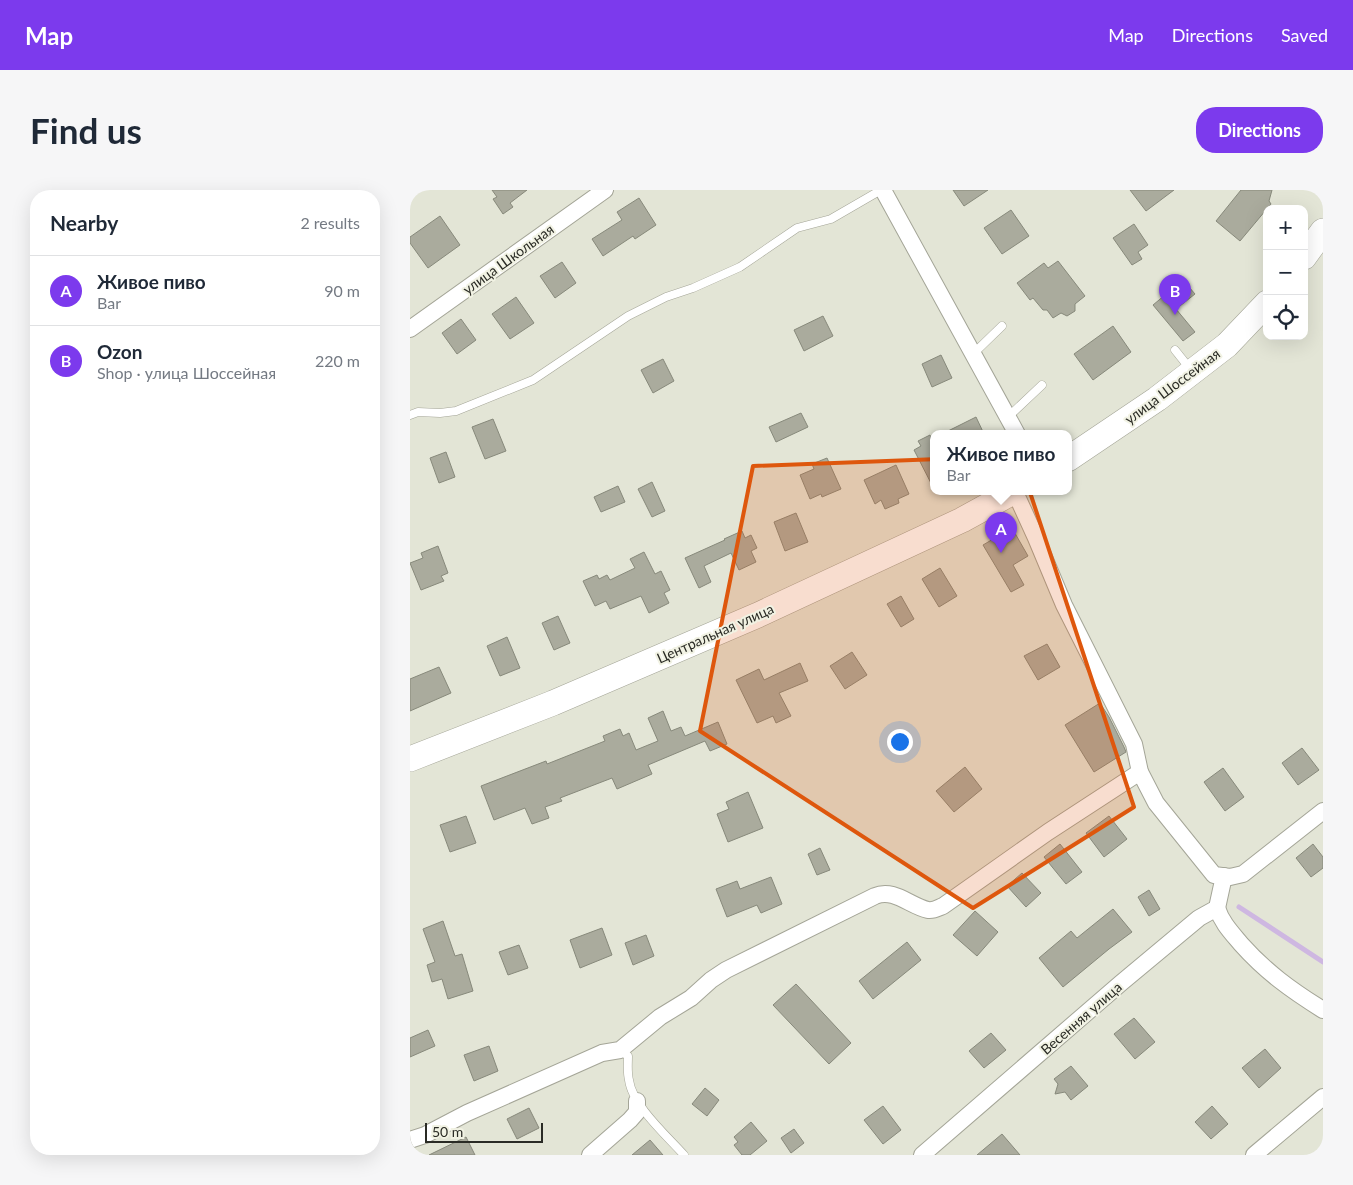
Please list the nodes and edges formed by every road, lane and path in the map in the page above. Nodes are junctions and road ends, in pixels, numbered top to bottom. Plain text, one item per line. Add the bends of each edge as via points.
1 (606, 190) edge
2 (882, 190) edge
3 (1323, 231) edge
4 (1308, 252) edge
5 (1263, 307) edge
6 (1002, 326) dead end
7 (410, 329) edge
8 (1175, 350) dead end
9 (973, 354) junction
10 (1192, 372) junction
11 (1042, 385) dead end
12 (410, 414) edge
13 (1008, 418) junction
14 (1015, 430) edge
15 (1072, 456) edge
16 (1008, 495) edge
17 (1015, 495) edge
18 (410, 759) edge
19 (1140, 772) junction
20 (1323, 811) edge
21 (1224, 876) junction
22 (1217, 908) junction
23 (1323, 1010) edge
24 (620, 1050) junction
25 (1323, 1097) edge
26 (637, 1101) junction
27 (410, 1140) edge
28 (590, 1155) edge
29 (684, 1155) edge
30 (922, 1155) edge
31 (1254, 1155) edge

1 - 7 street, улица Школьная
2 - 9 street
2 - 12 lane via 831,219 797,228 740,267 628,316 532,380 456,411
3 - 4 main road
5 - 10 main road, улица Шоссейная via 1228,345
6 - 9 lane
8 - 10 lane
9 - 13 street
10 - 15 main road, улица Шоссейная via 1158,400
11 - 13 lane
13 - 14 street
16 - 18 main road, Центральная улица via 758,615 553,703
17 - 19 street via 1064,605 1134,744
19 - 21 street via 1156,803 1209,870 1214,875
19 - 24 street via 943,906 928,910 891,894 874,896 726,970
20 - 21 street via 1251,868 1238,875
21 - 22 street
22 - 23 street via 1224,924 1268,972
22 - 30 street, Весенняя улица via 1199,918
24 - 26 lane via 628,1056 629,1081
24 - 27 street via 602,1053
25 - 31 street
26 - 28 street via 637,1112
26 - 29 lane

